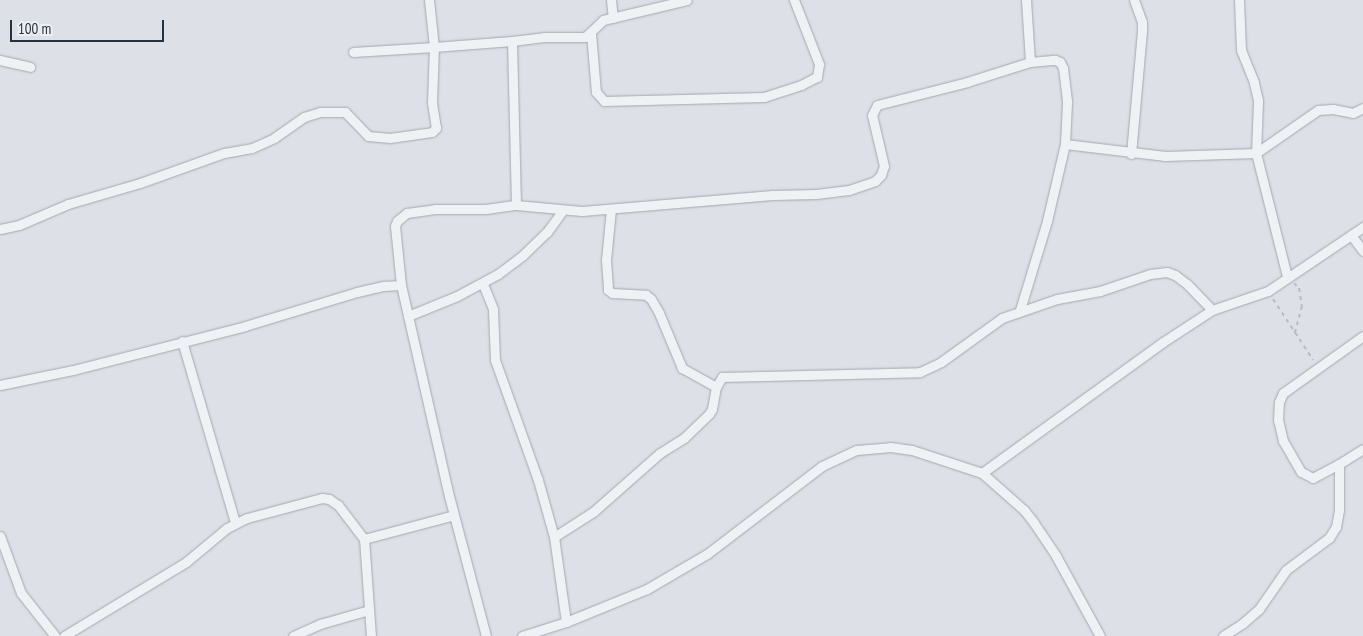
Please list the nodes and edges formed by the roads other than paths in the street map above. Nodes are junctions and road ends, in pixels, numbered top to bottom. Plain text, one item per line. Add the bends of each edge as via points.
1 (429, 0) edge
2 (611, 0) edge
3 (687, 0) edge
4 (794, 0) edge
5 (1026, 0) edge
6 (1134, 0) edge
7 (1239, 0) edge
8 (613, 18) junction
9 (591, 33) junction
10 (512, 41) junction
11 (434, 47) junction
12 (352, 52) dead end
13 (0, 60) edge
14 (1030, 62) junction
15 (30, 67) dead end
16 (1363, 108) edge
17 (1064, 144) junction
18 (1256, 153) junction
19 (1131, 154) junction
20 (516, 206) junction
21 (611, 209) junction
22 (563, 210) junction
23 (1363, 227) edge
24 (0, 229) edge
25 (1351, 235) junction
26 (1363, 251) edge
27 (1287, 276) junction
28 (483, 284) junction
29 (401, 285) junction
30 (1020, 310) junction
31 (1212, 310) junction
32 (408, 316) junction
33 (1363, 336) edge
34 (182, 341) junction
35 (0, 386) edge
36 (716, 387) junction
37 (1363, 449) edge
38 (1339, 464) junction
39 (982, 473) junction
40 (454, 515) junction
41 (235, 522) junction
42 (0, 536) edge
43 (554, 537) junction
44 (364, 539) junction
45 (369, 610) junction
46 (566, 622) junction
47 (55, 636) edge
48 (64, 636) edge
49 (293, 636) edge
50 (371, 636) edge
51 (486, 636) edge
52 (522, 636) edge
53 (1100, 636) edge
54 (1223, 636) edge

1 - 11 street
2 - 8 street
3 - 8 street
4 - 9 street via 819,64 817,77 764,97 604,101 596,92
5 - 14 street
6 - 19 street via 1142,30
7 - 18 street via 1241,50 1258,102
8 - 9 street via 600,22
9 - 10 street via 585,37 544,36
10 - 11 street
10 - 20 street
11 - 12 street
11 - 24 street via 432,103 437,124 432,132 390,138 368,136 345,112 320,112 304,117 274,138 252,148 224,152
13 - 15 street
14 - 17 street via 1055,60 1063,68 1067,103
14 - 21 street via 877,105 872,115 884,166 875,181 849,190 816,194
16 - 18 street via 1353,113 1318,110
17 - 19 street
17 - 30 street via 1047,221
18 - 19 street
18 - 27 street
20 - 22 street
20 - 29 street via 407,213 394,226
21 - 22 street
21 - 36 street via 606,260 608,290 646,295 651,299 682,368
22 - 28 street via 523,255
23 - 25 street
25 - 26 street
25 - 27 street
27 - 31 street via 1268,291
28 - 32 street
28 - 43 street via 492,309 495,360 510,397
29 - 32 street
29 - 34 street via 357,292 245,326
30 - 31 street via 1100,291 1160,272 1175,274
30 - 36 street via 986,328 957,352 920,372 722,377
31 - 39 street via 1081,399
32 - 40 street
33 - 38 street via 1280,397 1279,430 1305,476 1313,478
34 - 35 street
34 - 41 street
36 - 43 street via 712,410 684,438 660,453 593,512
37 - 38 street
38 - 54 street via 1339,510 1336,527 1329,538 1286,570 1259,609
39 - 46 street via 912,450 890,447 857,450 822,466 707,554 647,589
39 - 53 street via 1034,523
40 - 44 street
40 - 51 street
41 - 44 street via 322,498 338,505
41 - 48 street via 186,562
42 - 47 street via 21,593
43 - 46 street
44 - 45 street
45 - 49 street via 326,622
45 - 50 street
46 - 52 street

